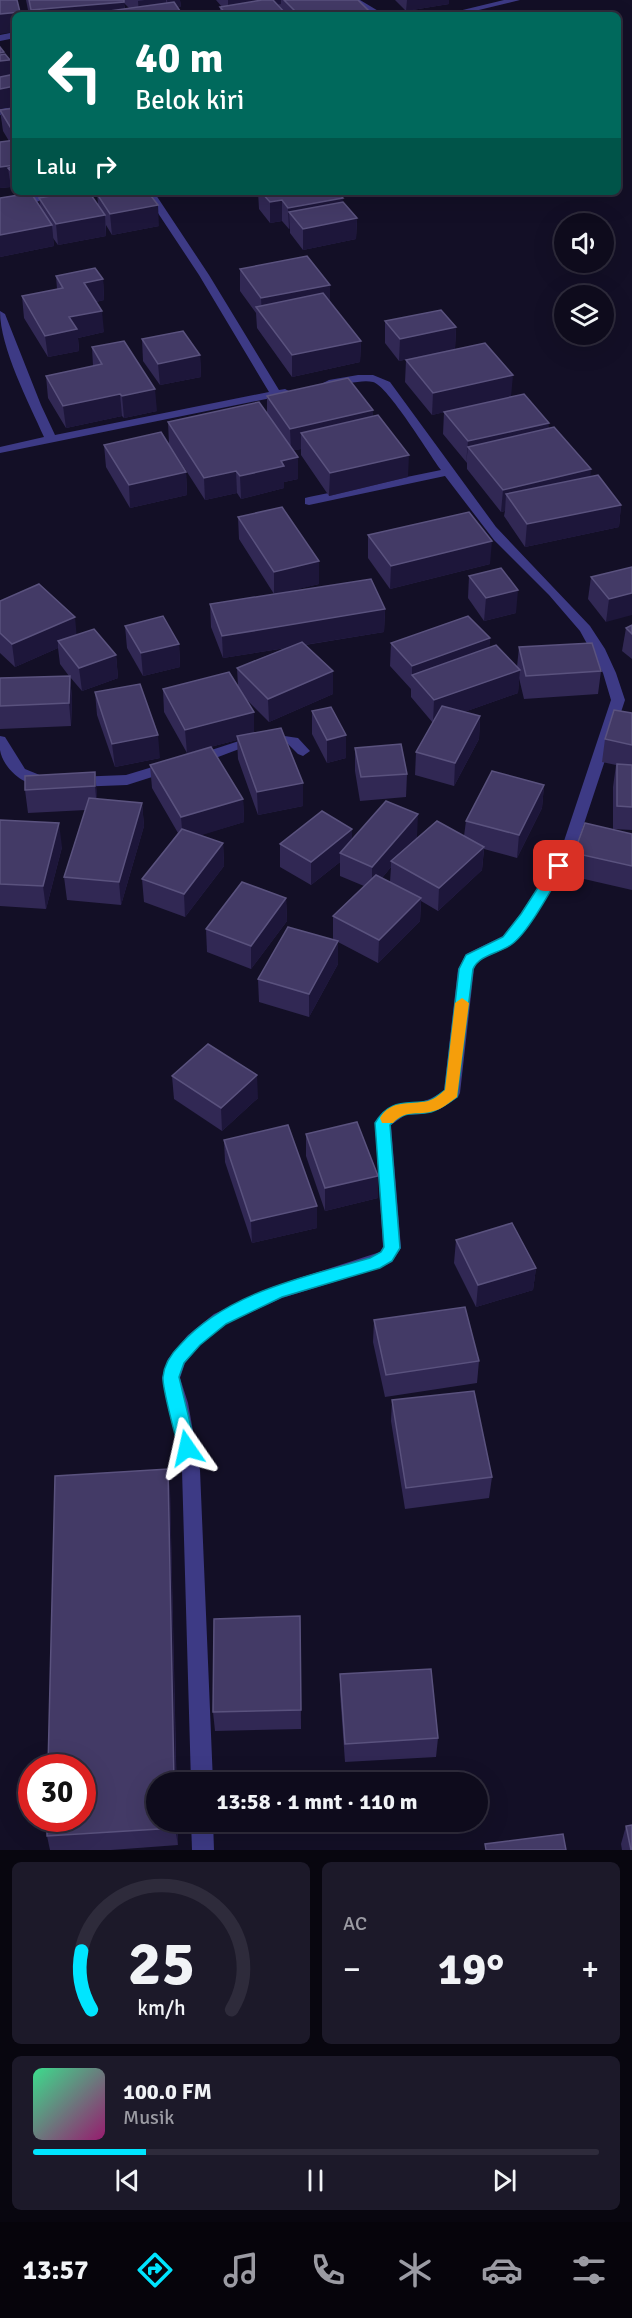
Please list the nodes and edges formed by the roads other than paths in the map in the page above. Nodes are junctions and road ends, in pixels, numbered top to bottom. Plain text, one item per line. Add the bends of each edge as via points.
1 (354, 0) edge
2 (516, 0) edge
3 (376, 12) edge
4 (460, 12) edge
5 (57, 195) edge
6 (151, 195) edge
7 (0, 208) edge
8 (0, 314) edge
9 (316, 386) edge
10 (295, 390) edge
11 (276, 394) junction
12 (51, 439) junction
13 (0, 450) edge
14 (448, 472) junction
15 (309, 501) dead end
16 (0, 740) edge
17 (303, 751) dead end
18 (202, 1772) edge
19 (202, 1832) edge
20 (203, 1850) edge

1 - 3 street
2 - 4 street
5 - 7 street
6 - 11 street
8 - 12 street
9 - 14 street via 379,379
10 - 11 street
11 - 12 street
12 - 13 street
14 - 15 street
14 - 18 street via 497,536 583,624 612,674 618,700 567,854 508,940 471,958 466,969 452,1093 429,1107 407,1107 393,1113 383,1123 392,1248 386,1257 278,1292 220,1319 177,1359 171,1377 191,1470
16 - 17 street via 18,771 28,779 59,782 127,780 277,738 294,742
19 - 20 street

